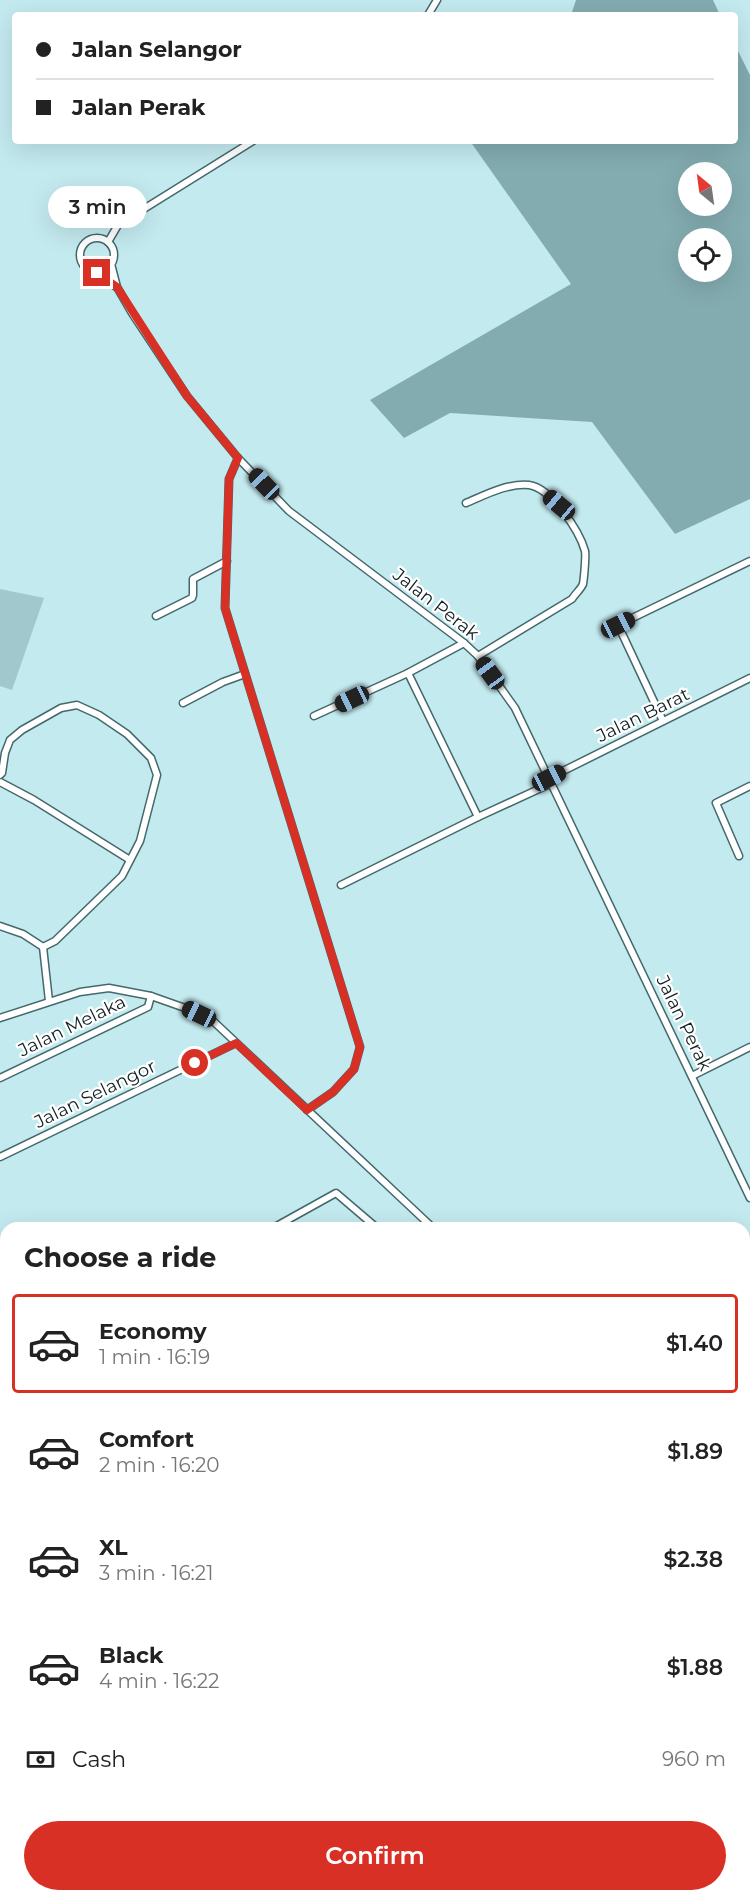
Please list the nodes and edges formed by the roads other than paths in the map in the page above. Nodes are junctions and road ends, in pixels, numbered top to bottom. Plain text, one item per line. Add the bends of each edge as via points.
1 (248, 144) edge
2 (108, 242) junction
3 (111, 264) junction
4 (97, 273) junction
5 (117, 287) junction
6 (238, 458) junction
7 (466, 503) dead end
8 (226, 561) junction
9 (750, 561) edge
10 (156, 616) dead end
11 (464, 643) junction
12 (477, 656) junction
13 (408, 673) junction
14 (245, 674) junction
15 (750, 678) edge
16 (183, 703) dead end
17 (314, 717) dead end
18 (663, 721) junction
19 (0, 775) edge
20 (550, 781) junction
21 (0, 782) edge
22 (750, 786) edge
23 (478, 816) junction
24 (739, 856) dead end
25 (130, 860) junction
26 (341, 885) dead end
27 (0, 926) edge
28 (43, 947) junction
29 (151, 996) junction
30 (49, 1001) junction
31 (0, 1018) edge
32 (236, 1043) junction
33 (750, 1047) edge
34 (692, 1076) junction
35 (0, 1078) edge
36 (307, 1110) junction
37 (0, 1157) edge
38 (750, 1198) edge
39 (284, 1222) edge
40 (370, 1222) edge
41 (427, 1222) edge

1 - 2 street via 118,225
2 - 3 street via 113,252
2 - 4 street via 89,240 81,249 82,265
3 - 4 street
3 - 5 street, Jalan Perak
4 - 5 street, Jalan Perak
5 - 6 street, Jalan Perak via 187,396
6 - 8 street via 229,479
6 - 11 street, Jalan Perak via 289,512
7 - 12 street via 507,487 538,488 559,505 585,552 582,584 572,599
8 - 10 street via 193,579 192,598
8 - 14 street via 225,608
9 - 18 street via 618,625
11 - 12 street, Jalan Perak
11 - 13 street
12 - 20 street, Jalan Perak via 515,708
13 - 17 street
13 - 23 street
14 - 16 street
14 - 36 street via 360,1047 354,1069 333,1092
15 - 18 street, Jalan Barat
18 - 20 street, Jalan Barat
19 - 25 street via 10,740 22,730 61,708 78,705 99,715 127,734 151,758 158,775 140,841
20 - 23 street, Jalan Barat
20 - 34 street, Jalan Perak
21 - 25 street
22 - 24 street via 716,803
23 - 26 street, Jalan Barat
25 - 28 street via 122,876 55,941
27 - 28 street
28 - 30 street
29 - 30 street via 109,988
29 - 32 street via 212,1020
29 - 35 street, Jalan Melaka via 148,1007
30 - 31 street
32 - 36 street
32 - 37 street, Jalan Selangor
33 - 34 street
34 - 38 street, Jalan Perak
36 - 41 street
39 - 40 street via 336,1193

